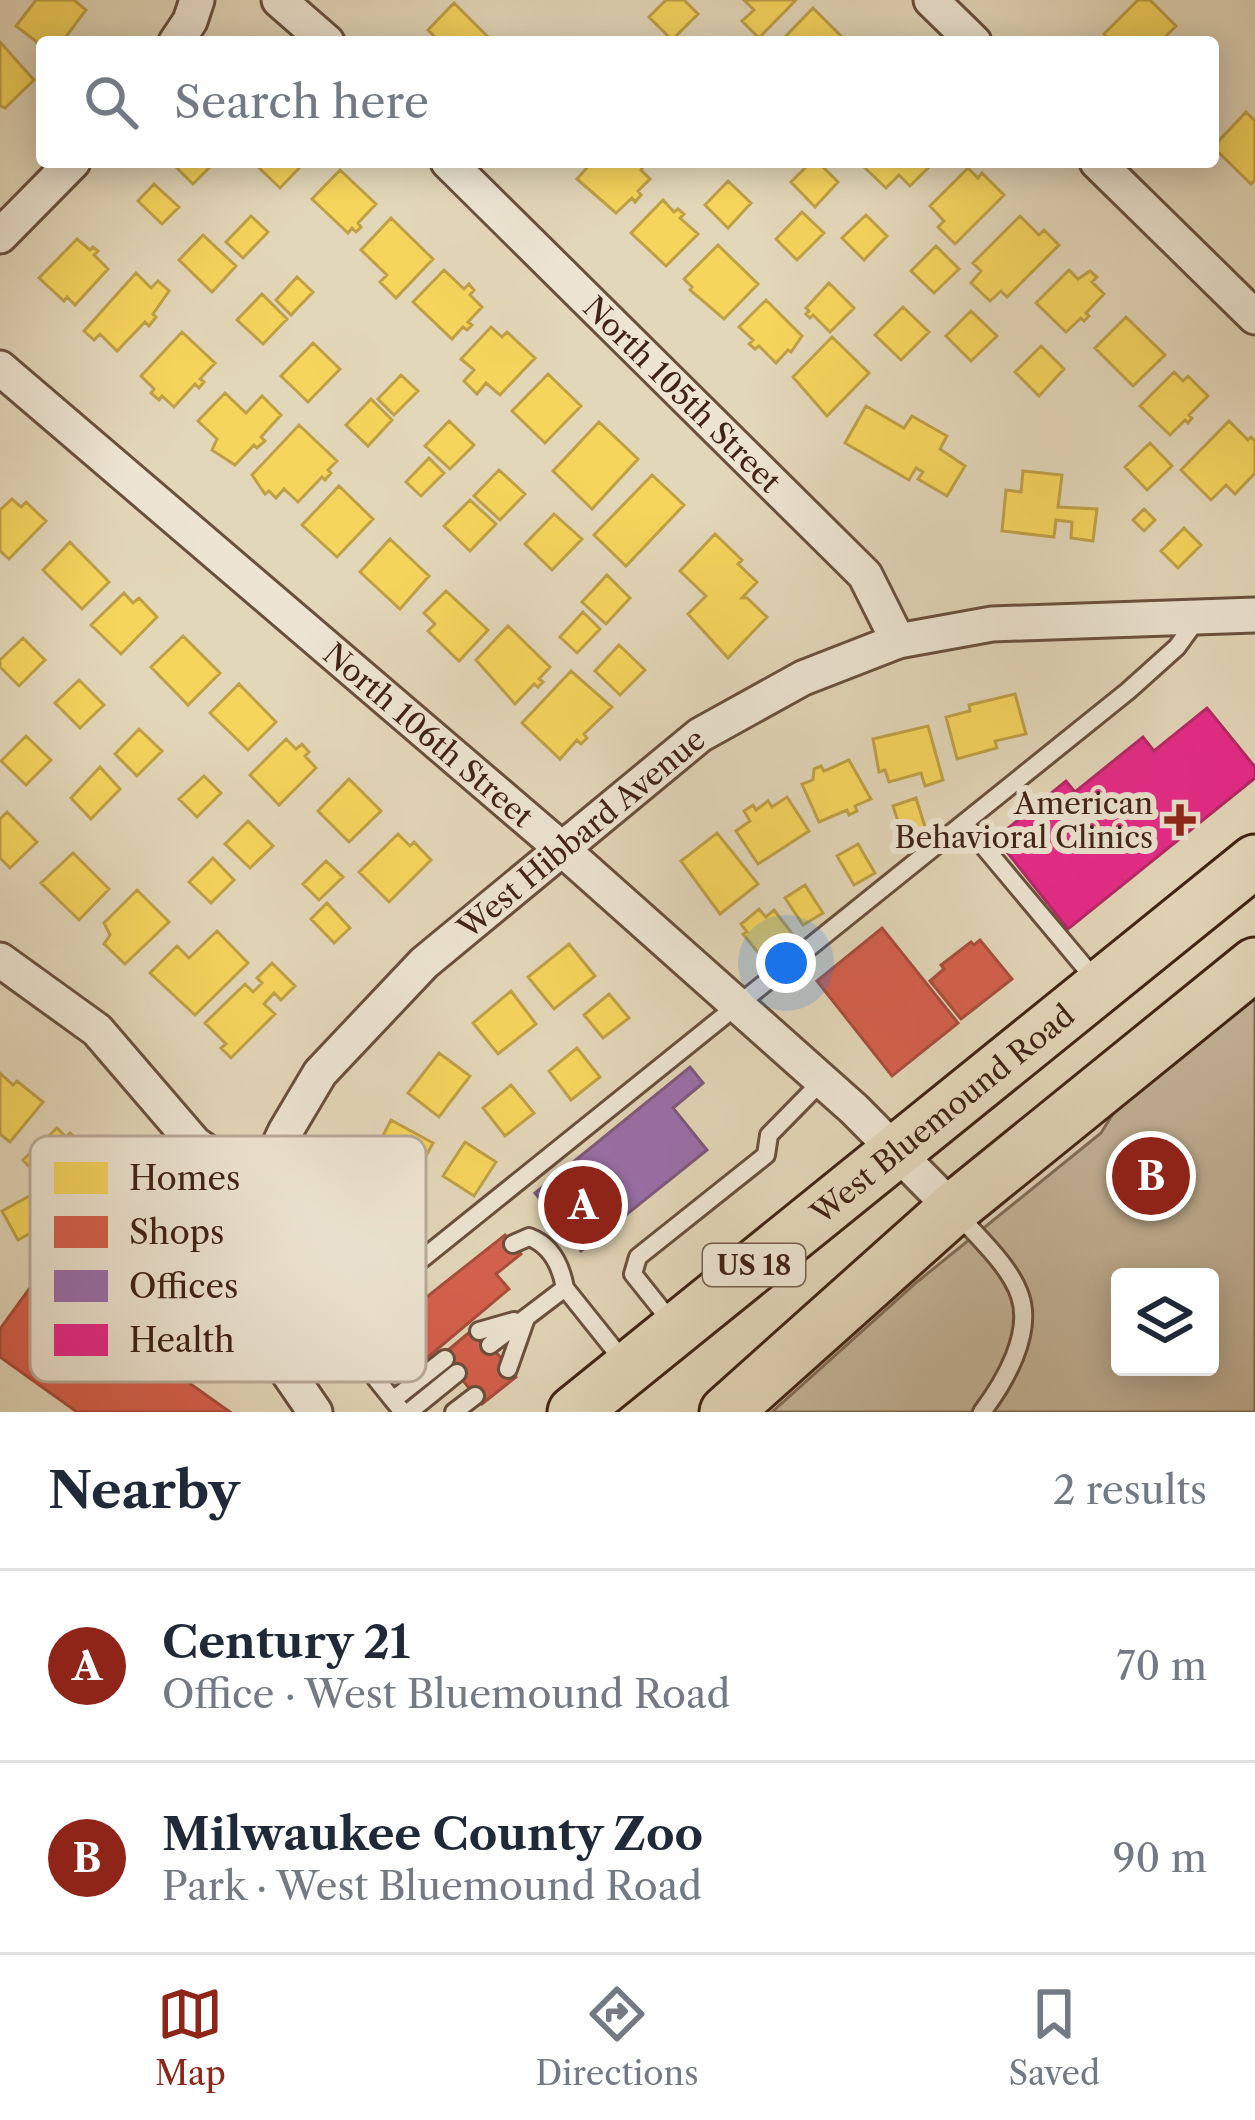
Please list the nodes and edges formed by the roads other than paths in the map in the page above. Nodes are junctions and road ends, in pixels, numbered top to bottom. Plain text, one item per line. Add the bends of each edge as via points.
1 (197, 0) edge
2 (279, 0) edge
3 (931, 0) edge
4 (180, 36) edge
5 (320, 36) edge
6 (968, 36) edge
7 (67, 168) edge
8 (454, 168) edge
9 (1102, 168) edge
10 (0, 236) edge
11 (1255, 317) edge
12 (0, 368) edge
13 (1255, 615) edge
14 (1198, 618) junction
15 (898, 641) junction
16 (964, 823) junction
17 (562, 849) junction
18 (1255, 861) edge
19 (0, 960) edge
20 (1255, 964) edge
21 (1102, 988) junction
22 (737, 1007) junction
23 (822, 1081) junction
24 (189, 1136) edge
25 (283, 1136) edge
26 (896, 1150) junction
27 (953, 1209) junction
28 (513, 1244) dead end
29 (426, 1256) edge
30 (566, 1288) junction
31 (526, 1318) junction
32 (677, 1328) junction
33 (484, 1338) dead end
34 (451, 1366) dead end
35 (508, 1369) dead end
36 (292, 1382) edge
37 (380, 1382) edge
38 (602, 1393) edge
39 (475, 1396) dead end
40 (402, 1408) edge
41 (315, 1412) edge
42 (454, 1412) edge
43 (726, 1412) edge
44 (982, 1412) edge

1 - 4 street
2 - 5 street
3 - 6 street
7 - 10 street
8 - 15 street, North 105th Street via 865,575
9 - 11 street
12 - 17 street, North 106th Street
13 - 14 street, West Hibbard Avenue
14 - 15 street, West Hibbard Avenue via 992,624
14 - 16 lane via 1128,691
15 - 17 street, West Hibbard Avenue via 803,678 700,735
16 - 21 lane
16 - 22 lane
17 - 22 street, North 106th Street
17 - 25 street, West Hibbard Avenue via 424,963 360,1028 320,1073
18 - 21 main road, West Bluemound Road / US 18
19 - 24 street via 98,1030
20 - 27 main road, US 18
21 - 26 main road, West Bluemound Road / US 18
22 - 23 street, North 106th Street
22 - 29 lane
23 - 26 street, North 106th Street
23 - 32 lane via 769,1136 766,1155 638,1257 633,1274
26 - 27 street, North 106th Street
26 - 32 main road, West Bluemound Road / US 18
27 - 43 main road, US 18
27 - 44 lane via 1010,1277 1022,1305 1010,1368
28 - 30 lane via 540,1241 561,1266
30 - 31 lane
30 - 38 lane
31 - 33 lane
31 - 35 lane
32 - 38 main road, West Bluemound Road / US 18
34 - 40 lane
36 - 41 street, West Hibbard Avenue
37 - 40 lane
39 - 42 lane

